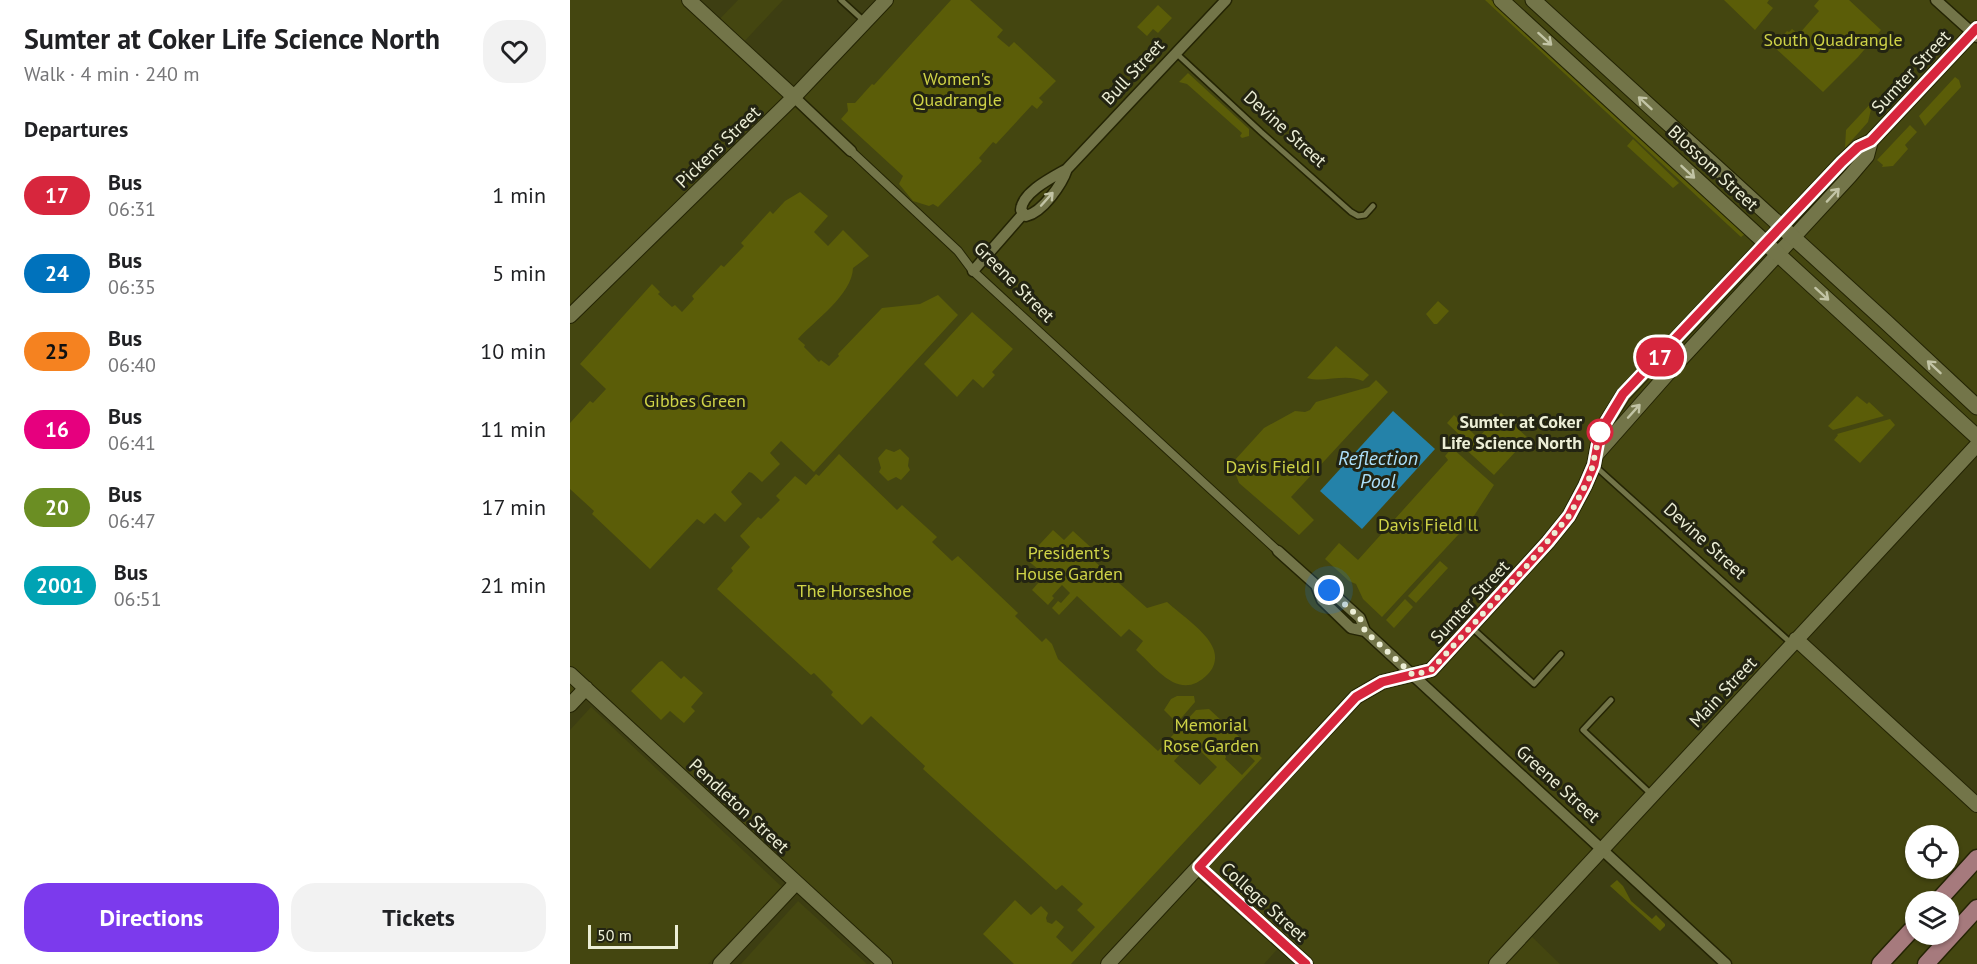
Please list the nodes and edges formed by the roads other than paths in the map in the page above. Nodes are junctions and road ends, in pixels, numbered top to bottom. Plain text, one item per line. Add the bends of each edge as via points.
1 (689, 0) edge
2 (841, 0) edge
3 (886, 0) edge
4 (1226, 0) edge
5 (1502, 0) edge
6 (1533, 0) edge
7 (1936, 0) edge
8 (865, 22) junction
9 (1975, 33) edge
10 (1176, 53) junction
11 (794, 97) junction
12 (1871, 141) junction
13 (851, 151) joint
14 (1067, 169) junction
15 (1373, 206) dead end
16 (1023, 214) junction
17 (1781, 227) junction
18 (1793, 238) junction
19 (1765, 243) junction
20 (1778, 255) junction
21 (973, 271) junction
22 (570, 316) edge
23 (1977, 407) edge
24 (1977, 437) edge
25 (1977, 445) edge
26 (1595, 460) junction
27 (1278, 551) joint
28 (1472, 627) junction
29 (1794, 641) junction
30 (1561, 654) dead end
31 (570, 674) edge
32 (1413, 675) junction
33 (586, 688) junction
34 (1611, 700) dead end
35 (570, 705) edge
36 (1652, 795) junction
37 (1977, 805) edge
38 (1603, 849) junction
39 (1977, 858) edge
40 (1199, 867) junction
41 (796, 883) junction
42 (1947, 891) edge
43 (1977, 908) edge
44 (1905, 937) edge
45 (720, 964) edge
46 (885, 964) edge
47 (1108, 964) edge
48 (1306, 964) edge
49 (1496, 964) edge
50 (1726, 964) edge
51 (1880, 964) edge
52 (1926, 964) edge

1 - 11 street, Greene Street
2 - 8 lane
3 - 8 street, Pickens Street
4 - 10 street, Bull Street
5 -> 19 main road, Blossom Street
17 -> 6 main road, Blossom Street
7 - 9 street
8 - 11 street, Pickens Street
9 - 12 street, Sumter Street
10 - 14 street, Bull Street
10 - 15 lane, Devine Street via 1352,212 1365,215
11 - 13 street, Greene Street
11 - 22 street, Pickens Street
12 - 17 street, Sumter Street via 1858,147
18 -> 12 street, Sumter Street via 1867,156
13 - 21 street, Greene Street via 958,251
16 -> 14 street, Bull Street via 1035,213 1062,183
14 - 16 street, Bull Street via 1038,186 1023,201
16 - 21 street, Bull Street
17 - 18 main road, Blossom Street
17 - 19 street, Sumter Street
18 - 20 street, Sumter Street
23 -> 18 main road, Blossom Street
19 - 20 main road, Blossom Street
19 - 26 street, Sumter Street via 1623,394 1600,432
20 -> 24 main road, Blossom Street
26 -> 20 street, Sumter Street via 1671,370
21 - 27 street, Greene Street
25 - 29 street, Main Street
26 - 28 street, Sumter Street via 1577,502 1559,530
26 - 29 lane, Devine Street
27 - 32 street, Greene Street via 1360,618 1365,631
28 - 30 lane via 1534,684
28 - 32 street, Sumter Street via 1431,670
29 - 36 street, Main Street
29 - 37 street, Devine Street
31 - 33 street, Pendleton Street
32 - 38 street, Greene Street
32 - 40 street, Sumter Street via 1382,682 1356,697
33 - 35 street
33 - 41 street, Pendleton Street
34 - 36 lane via 1583,730
36 - 38 street, Main Street
38 - 49 street, Main Street
38 - 50 street, Greene Street
39 - 42 main road
40 - 47 street, Sumter Street
40 - 48 street, College Street
41 - 45 street
41 - 46 street, Pendleton Street
43 - 52 main road
44 - 51 main road

